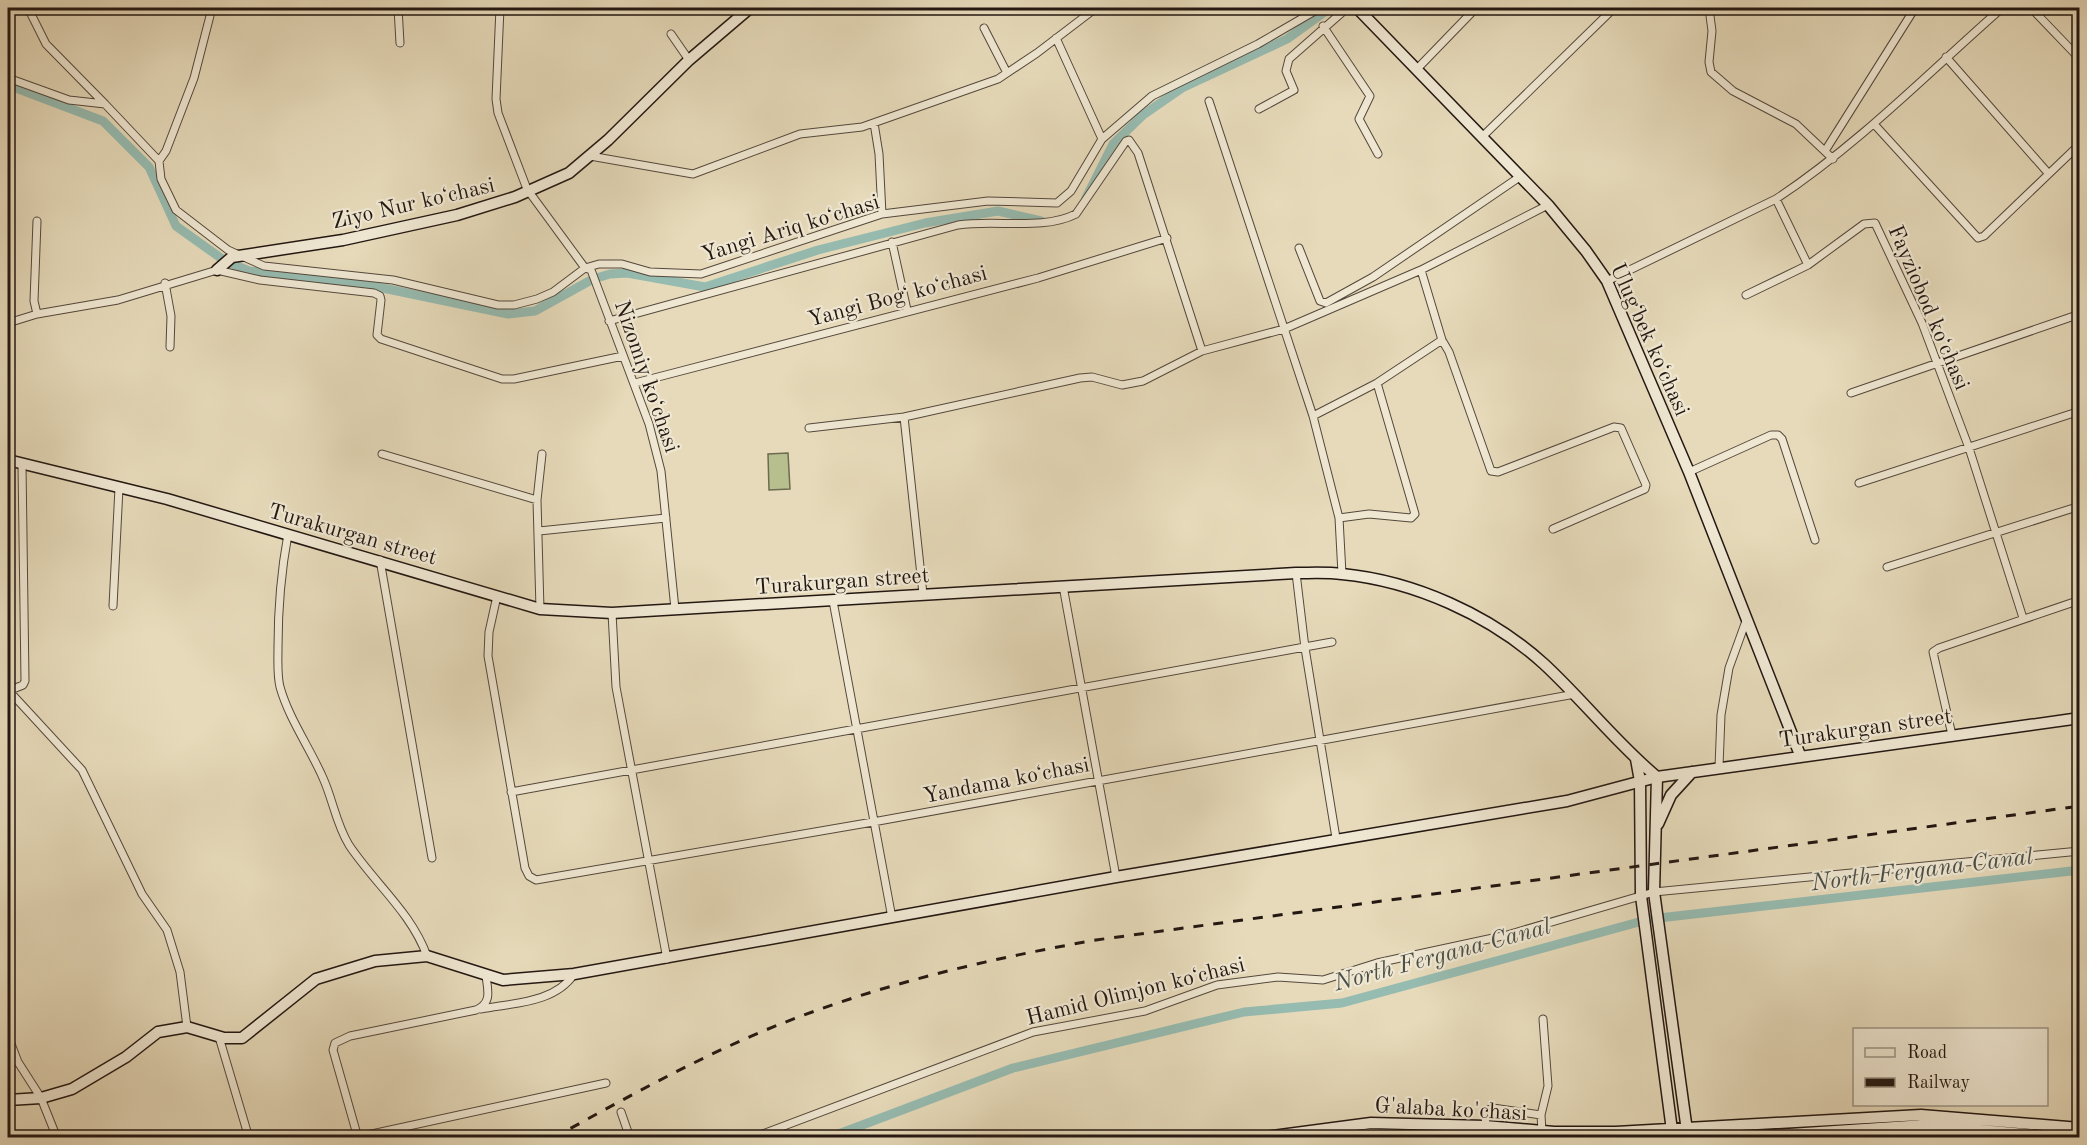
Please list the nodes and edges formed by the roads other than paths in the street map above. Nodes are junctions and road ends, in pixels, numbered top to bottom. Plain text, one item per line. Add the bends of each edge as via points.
1 (28, 8) edge
2 (212, 8) edge
3 (398, 8) edge
4 (500, 8) edge
5 (750, 8) edge
6 (1096, 8) edge
7 (1320, 8) edge
8 (1347, 8) edge
9 (1358, 8) edge
10 (1476, 8) edge
11 (1709, 8) edge
12 (1915, 8) edge
13 (2002, 8) edge
14 (2031, 8) edge
15 (1610, 12) dead end
16 (1323, 26) junction
17 (984, 28) dead end
18 (671, 34) dead end
19 (1056, 39) junction
20 (400, 43) dead end
21 (1946, 57) junction
22 (2079, 59) edge
23 (689, 60) junction
24 (1416, 70) junction
25 (1007, 74) junction
26 (8, 78) edge
27 (1209, 101) dead end
28 (105, 104) junction
29 (1259, 109) dead end
30 (874, 123) junction
31 (1874, 124) junction
32 (1482, 137) junction
33 (1102, 139) junction
34 (2079, 144) edge
35 (1826, 151) junction
36 (1377, 154) dead end
37 (591, 156) junction
38 (1833, 159) junction
39 (159, 161) junction
40 (2048, 173) junction
41 (1521, 177) junction
42 (527, 189) junction
43 (1776, 199) junction
44 (1548, 205) junction
45 (882, 214) junction
46 (37, 221) dead end
47 (1167, 238) junction
48 (892, 242) junction
49 (1299, 248) dead end
50 (237, 256) junction
51 (1808, 265) junction
52 (588, 269) junction
53 (217, 270) junction
54 (1421, 270) junction
55 (1607, 281) junction
56 (165, 283) junction
57 (1746, 295) dead end
58 (907, 310) junction
59 (37, 314) junction
60 (2079, 314) edge
61 (609, 321) junction
62 (8, 324) edge
63 (1284, 329) junction
64 (1442, 340) junction
65 (170, 347) dead end
66 (1202, 351) junction
67 (623, 356) junction
68 (1938, 364) junction
69 (635, 383) junction
70 (1377, 383) junction
71 (1851, 393) dead end
72 (2079, 411) edge
73 (1313, 416) junction
74 (904, 417) junction
75 (808, 429) dead end
76 (1969, 448) junction
77 (382, 454) dead end
78 (542, 454) dead end
79 (8, 460) edge
80 (22, 464) junction
81 (1689, 472) junction
82 (1859, 483) dead end
83 (119, 488) junction
84 (537, 500) junction
85 (2079, 506) edge
86 (666, 518) junction
87 (1340, 518) junction
88 (1553, 529) dead end
89 (539, 531) junction
90 (1996, 533) junction
91 (288, 534) junction
92 (1815, 540) dead end
93 (380, 560) junction
94 (1887, 567) dead end
95 (1296, 573) junction
96 (1342, 574) junction
97 (1063, 586) junction
98 (923, 594) junction
99 (497, 597) junction
100 (2079, 600) edge
101 (833, 601) junction
102 (113, 606) dead end
103 (540, 609) junction
104 (675, 609) junction
105 (612, 613) junction
106 (2023, 618) junction
107 (1746, 621) junction
108 (1332, 642) dead end
109 (1305, 648) junction
110 (1080, 687) junction
111 (1575, 694) junction
112 (2079, 717) edge
113 (857, 730) junction
114 (1952, 735) junction
115 (1322, 741) junction
116 (1800, 755) junction
117 (1636, 759) junction
118 (1719, 767) junction
119 (633, 769) junction
120 (1692, 772) junction
121 (1657, 777) junction
122 (1098, 780) junction
123 (1640, 781) junction
124 (511, 792) junction
125 (873, 822) junction
126 (1655, 830) junction
127 (1336, 838) junction
128 (2079, 851) edge
129 (432, 858) dead end
130 (650, 862) junction
131 (1116, 876) junction
132 (1654, 892) junction
133 (1641, 896) junction
134 (892, 918) junction
135 (428, 956) junction
136 (667, 959) junction
137 (574, 974) junction
138 (486, 976) junction
139 (476, 1010) junction
140 (1543, 1019) dead end
141 (187, 1027) junction
142 (8, 1036) edge
143 (219, 1037) junction
144 (606, 1083) dead end
145 (41, 1098) junction
146 (8, 1100) edge
147 (621, 1112) dead end
148 (1541, 1114) junction
149 (2079, 1128) edge
150 (1485, 1131) edge
151 (2026, 1131) edge
152 (1542, 1132) junction
153 (1672, 1133) edge
154 (1687, 1133) edge
155 (57, 1137) edge
156 (249, 1137) edge
157 (358, 1137) edge
158 (630, 1137) edge
159 (752, 1137) edge
160 (1257, 1137) edge
161 (1333, 1137) edge
162 (1489, 1137) edge
163 (1730, 1137) edge
164 (2069, 1137) edge

1 - 28 street via 46,44
2 - 39 street via 194,78
3 - 20 street
4 - 42 street, Nizomiy koʻchasi via 497,108
5 - 23 main road, Ziyo Nur koʻchasi
6 - 19 street
7 - 33 street, Yangi Ariq koʻchasi via 1258,44 1152,96
8 - 16 street
9 - 24 main road, Ulugʻbek koʻchasi
10 - 24 street
11 - 35 street via 1711,72 1733,91 1797,124
12 - 35 street
13 - 21 street
14 - 22 street
15 - 32 street
16 - 29 street via 1287,63 1294,90
16 - 36 street via 1370,96 1359,119
17 - 25 street
18 - 23 street
19 - 25 street
19 - 33 street
21 - 31 street
21 - 40 street
23 - 37 main road, Ziyo Nur koʻchasi
24 - 32 main road, Ulugʻbek koʻchasi
25 - 30 street
26 - 28 street via 69,100
27 - 63 street
28 - 39 street
30 - 37 street via 851,130 800,134 693,174
30 - 45 street
31 - 38 street
31 - 40 street via 1978,238
32 - 41 main road, Ulugʻbek koʻchasi
33 - 45 street, Yangi Ariq koʻchasi via 1071,191 1057,203 988,201
34 - 40 street
35 - 38 street
37 - 42 main road, Ziyo Nur koʻchasi via 569,173
38 - 43 street
39 - 50 street via 161,179 176,210
41 - 44 main road, Ulugʻbek koʻchasi
41 - 49 street via 1382,272 1326,303 1320,301
42 - 50 main road, Ziyo Nur koʻchasi via 515,197 456,215 343,240
42 - 52 street, Nizomiy koʻchasi
43 - 51 street
43 - 55 street
44 - 54 street
44 - 55 main road, Ulugʻbek koʻchasi
45 - 52 street, Yangi Ariq koʻchasi via 701,274 650,272 622,264
46 - 59 street
47 - 48 street via 1138,153 1133,142 1126,141 1076,214 1064,220 982,221
47 - 58 street, Yangi Bogʻ koʻchasi via 1038,278
47 - 66 street
48 - 58 street
48 - 61 street
50 - 52 street via 264,266 393,280 504,306 553,292
50 - 53 main road
51 - 57 street
51 - 68 street, Fayziobod koʻchasi via 1864,224 1875,223
52 - 61 street, Nizomiy koʻchasi
53 - 56 street
53 - 67 street via 374,293 381,300 377,335 381,339 502,378 527,378
54 - 63 street
54 - 64 street
55 - 81 main road, Ulugʻbek koʻchasi
56 - 59 street via 118,300
56 - 65 street via 171,316
58 - 69 street, Yangi Bogʻ koʻchasi
59 - 62 street
60 - 68 street
61 - 67 street, Nizomiy koʻchasi
63 - 66 street
63 - 73 street
64 - 70 street
64 - 88 street via 1491,471 1498,472 1614,427 1621,428 1645,489
66 - 74 street via 1143,381 1122,385 1080,378
67 - 69 street, Nizomiy koʻchasi
68 - 71 street
68 - 76 street, Fayziobod koʻchasi
69 - 86 street, Nizomiy koʻchasi via 661,471
70 - 73 street
70 - 87 street via 1415,514 1411,518 1369,514
72 - 76 street
73 - 87 street
74 - 75 street
74 - 98 street
76 - 82 street
76 - 90 street, Fayziobod koʻchasi
77 - 84 street
78 - 84 street
79 - 80 main road, Turakurgan street
80 - 83 main road, Turakurgan street
80 - 141 street via 25,681 11,693 82,770 142,894 166,930 180,972
81 - 92 street via 1778,435
81 - 107 main road, Ulugʻbek koʻchasi
83 - 91 main road, Turakurgan street
83 - 102 street
84 - 89 street
85 - 90 street
86 - 89 street
86 - 104 street, Nizomiy koʻchasi
87 - 96 street
89 - 103 street
90 - 94 street
90 - 106 street, Fayziobod koʻchasi
91 - 93 main road, Turakurgan street
91 - 135 street via 278,610 279,684 313,755 343,834 407,915
93 - 99 main road, Turakurgan street
93 - 129 street
95 - 96 main road, Turakurgan street
95 - 97 main road, Turakurgan street
95 - 109 street
96 - 111 main road, Turakurgan street via 1405,588 1486,622 1543,663
97 - 98 main road, Turakurgan street
97 - 110 street
98 - 101 main road, Turakurgan street
99 - 103 main road, Turakurgan street
99 - 124 street, Yandama koʻchasi via 488,656
100 - 106 street
101 - 104 main road, Turakurgan street
101 - 113 street
103 - 105 main road, Turakurgan street
104 - 105 main road, Turakurgan street
105 - 119 street via 616,687
106 - 114 street via 1933,652
107 - 116 main road, Ulugʻbek koʻchasi
107 - 118 street via 1729,668 1720,715
108 - 109 street
109 - 110 street
109 - 115 street
110 - 113 street
110 - 122 street
111 - 115 street, Yandama koʻchasi
111 - 117 main road, Turakurgan street
112 - 114 main road, Turakurgan street
113 - 119 street
113 - 125 street
114 - 116 main road, Turakurgan street
115 - 122 street, Yandama koʻchasi
115 - 127 street
116 - 118 main road, Turakurgan street
117 - 121 main road, Turakurgan street
117 - 123 main road
118 - 120 main road, Turakurgan street
119 - 124 street
119 - 130 street
120 - 121 main road, Turakurgan street
120 - 126 main road via 1671,795
121 - 123 main road, Turakurgan street
121 - 126 main road
122 - 125 street, Yandama koʻchasi
122 - 131 street
123 - 127 main road, Turakurgan street via 1568,801
123 - 133 main road
124 - 130 street, Yandama koʻchasi via 525,868 536,880
125 - 130 street, Yandama koʻchasi
125 - 134 street
126 - 132 main road
127 - 131 main road, Turakurgan street
128 - 132 street, Hamid Olimjon koʻchasi
130 - 136 street
131 - 134 main road, Turakurgan street
132 - 133 street, Hamid Olimjon koʻchasi
132 - 154 main road
133 - 153 main road
133 - 159 street, Hamid Olimjon koʻchasi via 1507,935 1377,963 1323,980 1250,978 1217,985 1145,1011 1066,1023
134 - 136 main road, Turakurgan street
135 - 138 main road, Turakurgan street
135 - 143 main road via 375,962 316,979 249,1034 234,1039
136 - 137 main road, Turakurgan street
137 - 138 main road, Turakurgan street via 502,980
137 - 139 street via 568,984 550,995
138 - 139 street via 488,1000
139 - 157 street via 350,1036 335,1043 333,1050
140 - 148 street via 1548,1086
141 - 143 main road
141 - 145 main road via 158,1032 126,1058 72,1089
142 - 145 street via 18,1062
143 - 156 street
144 - 157 street
145 - 146 main road
145 - 155 street
147 - 158 street
148 - 150 street via 1489,1108
148 - 152 street
149 - 151 main road
150 - 152 main road, G'alaba ko'chasi
150 - 160 main road, G'alaba ko'chasi via 1353,1124
150 - 161 main road, G'alaba ko'chasi
150 - 162 main road, G'alaba ko'chasi
151 - 154 main road via 1921,1115
151 - 163 main road via 1925,1125
151 - 164 main road
152 - 153 main road, G'alaba ko'chasi
153 - 154 main road, G'alaba ko'chasi

